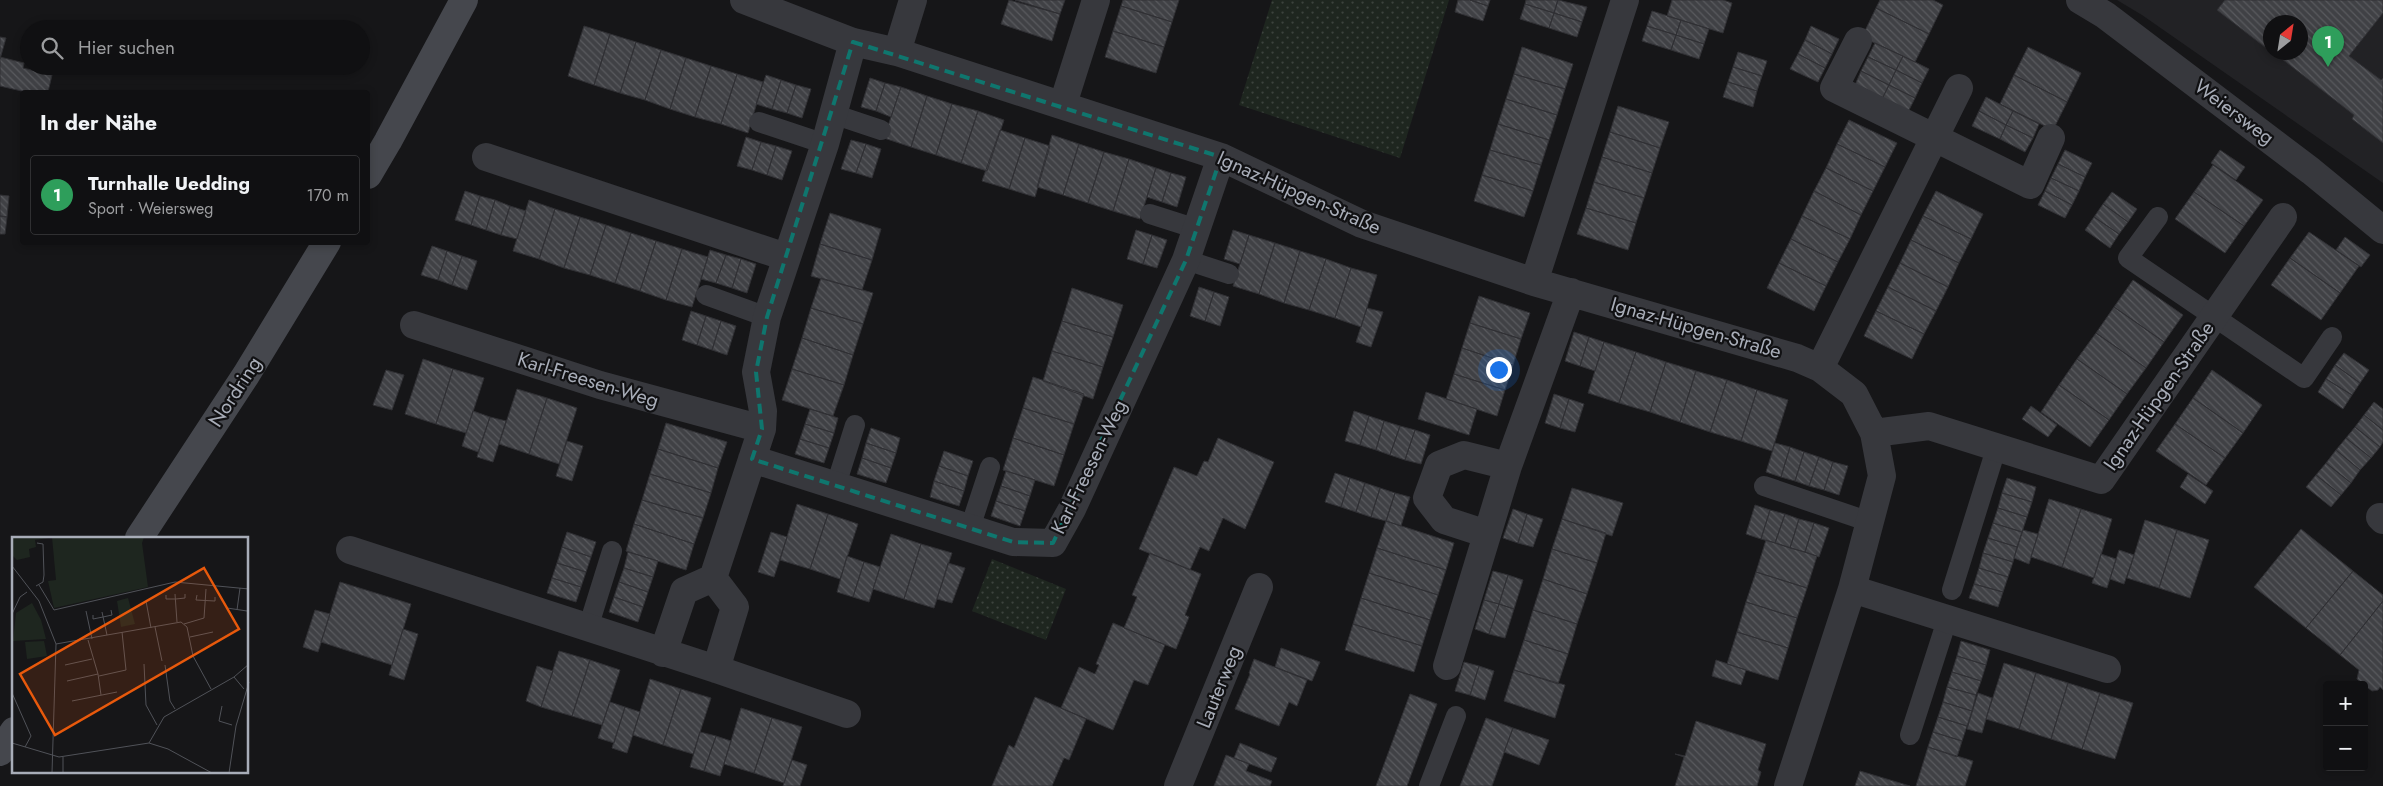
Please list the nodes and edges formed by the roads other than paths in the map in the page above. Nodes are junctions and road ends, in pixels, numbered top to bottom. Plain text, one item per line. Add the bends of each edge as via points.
1 (464, 0) edge
2 (744, 0) edge
3 (913, 0) edge
4 (1096, 0) edge
5 (1625, 0) edge
6 (2080, 0) edge
7 (1858, 41) dead end
8 (853, 42) junction
9 (897, 52) junction
10 (1959, 88) dead end
11 (1064, 104) junction
12 (833, 114) junction
13 (759, 122) dead end
14 (881, 130) dead end
15 (1934, 138) junction
16 (2051, 138) dead end
17 (825, 144) junction
18 (486, 157) dead end
19 (1221, 157) junction
20 (370, 172) edge
21 (1150, 214) dead end
22 (2158, 217) dead end
23 (2283, 217) dead end
24 (1197, 228) junction
25 (2383, 230) edge
26 (325, 245) edge
27 (786, 257) junction
28 (1186, 260) junction
29 (1229, 274) dead end
30 (1534, 282) junction
31 (1570, 292) junction
32 (706, 295) dead end
33 (767, 316) junction
34 (2214, 316) junction
35 (414, 326) dead end
36 (2332, 337) dead end
37 (1820, 368) junction
38 (855, 425) dead end
39 (762, 429) junction
40 (1874, 433) junction
41 (1996, 449) junction
42 (752, 459) junction
43 (1508, 466) junction
44 (990, 467) dead end
45 (836, 485) junction
46 (1764, 486) dead end
47 (1870, 522) junction
48 (970, 528) junction
49 (1487, 534) junction
50 (140, 537) edge
51 (350, 550) dead end
52 (612, 551) dead end
53 (713, 578) junction
54 (1259, 587) dead end
55 (1852, 588) junction
56 (1952, 590) dead end
57 (1948, 620) junction
58 (588, 628) junction
59 (663, 653) junction
60 (1447, 666) dead end
61 (716, 669) junction
62 (2107, 669) dead end
63 (847, 714) dead end
64 (1456, 716) dead end
65 (12, 734) edge
66 (1910, 735) dead end
67 (0, 752) edge
68 (1178, 786) edge
69 (1429, 786) edge
70 (1788, 786) edge

1 - 20 main road
2 - 8 street, Ignaz-Hüpgen-Straße
3 - 9 street
4 - 11 street
5 - 30 street
6 - 25 street, Weiersweg via 2129,33 2311,171
7 - 15 street via 1834,88
8 - 9 street, Ignaz-Hüpgen-Straße
8 - 12 street
9 - 11 street, Ignaz-Hüpgen-Straße
10 - 15 street
11 - 19 street, Ignaz-Hüpgen-Straße
12 - 14 lane
12 - 17 street
13 - 17 lane
15 - 16 street via 2030,186
15 - 37 street
17 - 27 street
18 - 27 street
19 - 24 street, Karl-Freesen-Weg
19 - 30 street, Ignaz-Hüpgen-Straße via 1362,224
21 - 24 lane
22 - 34 lane via 2128,258
23 - 34 street, Ignaz-Hüpgen-Straße
24 - 28 street, Karl-Freesen-Weg
26 - 50 main road, Nordring via 246,375
27 - 33 street
28 - 29 lane
28 - 48 street, Karl-Freesen-Weg via 1072,509 1052,543 1013,542
30 - 31 street, Ignaz-Hüpgen-Straße
31 - 37 street, Ignaz-Hüpgen-Straße via 1797,358
31 - 43 street
32 - 33 lane
33 - 39 street via 756,372 763,411
34 - 36 lane via 2304,378
34 - 41 street, Ignaz-Hüpgen-Straße via 2101,480
35 - 39 street, Karl-Freesen-Weg via 600,385
37 - 40 street, Ignaz-Hüpgen-Straße via 1854,394
38 - 45 lane
39 - 42 street
40 - 41 street, Ignaz-Hüpgen-Straße via 1929,426
40 - 47 street, Ignaz-Hüpgen-Straße via 1882,476
41 - 56 lane
42 - 45 street, Karl-Freesen-Weg
42 - 53 street
43 - 49 street
43 - 49 street via 1464,455 1438,465 1427,498 1444,520
44 - 48 lane
45 - 48 street, Karl-Freesen-Weg
46 - 47 lane
47 - 55 street, Ignaz-Hüpgen-Straße
49 - 60 street
51 - 58 street
52 - 58 lane
53 - 59 street via 684,591
53 - 61 street via 735,607
54 - 68 street, Lauterweg
55 - 57 street
55 - 70 street, Ignaz-Hüpgen-Straße
57 - 62 street
57 - 66 lane
58 - 59 street
59 - 61 street
61 - 63 street
64 - 69 lane
65 - 67 main road

